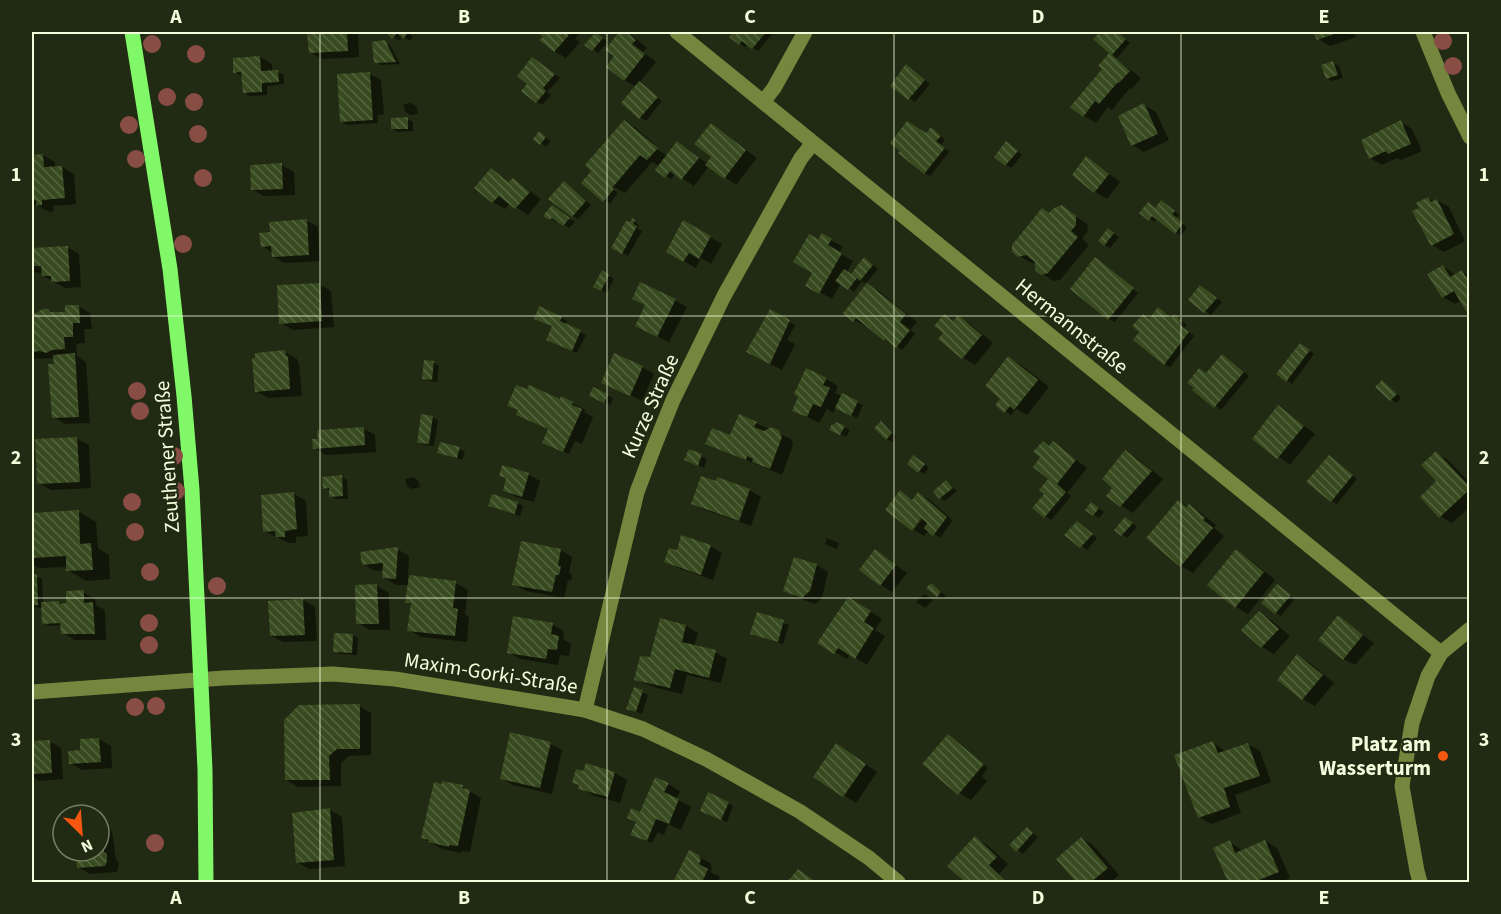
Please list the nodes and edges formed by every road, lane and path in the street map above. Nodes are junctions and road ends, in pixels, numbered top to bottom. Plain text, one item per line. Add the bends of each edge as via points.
1 (132, 32) edge
2 (677, 32) edge
3 (805, 32) edge
4 (1423, 32) edge
5 (764, 101) junction
6 (1470, 137) edge
7 (813, 143) junction
8 (1470, 628) edge
9 (1441, 653) junction
10 (201, 680) junction
11 (32, 692) edge
12 (585, 710) junction
13 (206, 882) edge
14 (898, 882) edge
15 (1420, 882) edge

1 - 10 main road, Zeuthener Straße via 178,326
2 - 5 street, Hermannstraße
3 - 5 street
4 - 6 street
5 - 7 street, Hermannstraße
7 - 9 street, Hermannstraße
7 - 12 street, Kurze Straße via 724,296 654,447 637,492
8 - 9 street
9 - 15 street via 1428,676 1412,723 1402,786
10 - 11 street, Maxim-Gorki-Straße
10 - 12 street, Maxim-Gorki-Straße via 340,674 395,679
10 - 13 main road, Zeuthener Straße
12 - 14 street, Maxim-Gorki-Straße via 643,729 706,759 799,811

